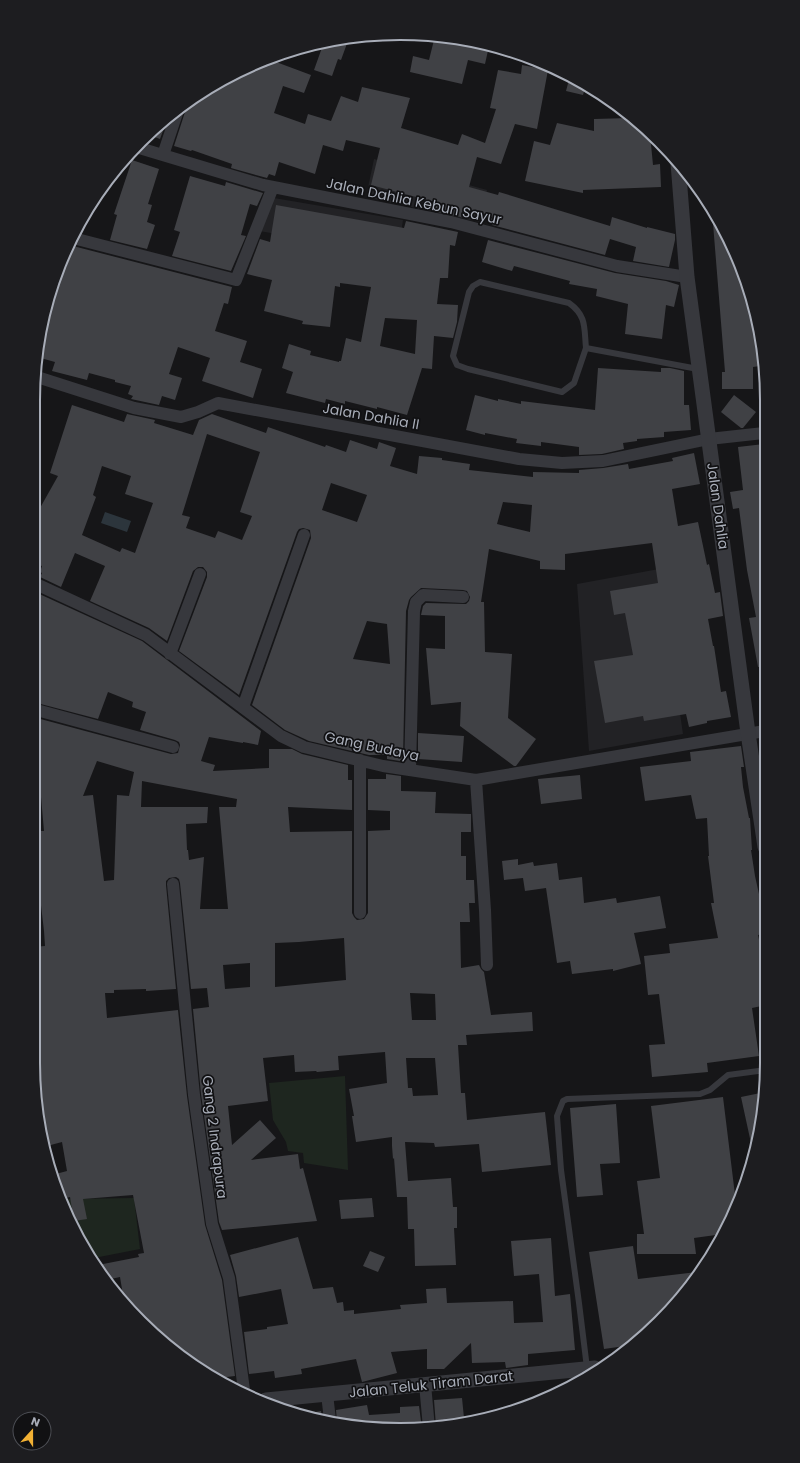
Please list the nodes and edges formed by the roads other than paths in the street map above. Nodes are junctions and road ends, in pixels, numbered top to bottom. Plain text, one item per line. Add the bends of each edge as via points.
1 (175, 119) edge
2 (142, 149) edge
3 (163, 155) junction
4 (679, 172) edge
5 (273, 187) junction
6 (78, 239) edge
7 (687, 277) junction
8 (586, 348) junction
9 (700, 370) junction
10 (41, 378) edge
11 (760, 433) edge
12 (709, 439) junction
13 (304, 535) dead end
14 (200, 574) dead end
15 (40, 586) edge
16 (463, 597) dead end
17 (170, 654) junction
18 (243, 707) junction
19 (40, 710) edge
20 (760, 732) edge
21 (748, 734) junction
22 (173, 748) dead end
23 (360, 760) junction
24 (410, 770) junction
25 (476, 780) junction
26 (760, 809) edge
27 (173, 884) dead end
28 (360, 913) dead end
29 (487, 965) dead end
30 (760, 1071) edge
31 (591, 1368) edge
32 (425, 1384) junction
33 (244, 1387) edge
34 (327, 1394) junction
35 (272, 1399) edge
36 (330, 1416) edge
37 (428, 1422) edge

1 - 3 street
2 - 3 street, Jalan Dahlia Kebun Sayur
3 - 5 street, Jalan Dahlia Kebun Sayur
4 - 7 street, Jalan Dahlia
5 - 6 street via 236,280
5 - 7 street, Jalan Dahlia Kebun Sayur via 451,222 617,266
7 - 9 street, Jalan Dahlia
8 - 8 lane via 583,320 578,310 569,303 480,282 469,292 453,356 457,364 468,369 562,392 574,383
8 - 9 lane
9 - 12 street, Jalan Dahlia
10 - 12 street, Jalan Dahlia II via 134,408 181,417 218,403 519,459 562,463 603,461
11 - 12 street, Jalan Dahlia II
12 - 21 street, Jalan Dahlia
13 - 18 street
14 - 17 street
15 - 17 street, Gang Budaya via 146,635
16 - 24 street via 422,595 416,602
17 - 18 street, Gang Budaya
18 - 23 street, Gang Budaya via 281,736 304,747
19 - 22 street
20 - 21 street, Gang Budaya
21 - 25 street, Gang Budaya
21 - 26 street, Jalan Dahlia
23 - 24 street, Gang Budaya
23 - 28 street
24 - 25 street, Gang Budaya
25 - 29 street
27 - 33 street, Gang 2 Indrapura via 194,1095 212,1224 229,1278
30 - 31 lane via 728,1075 710,1090 700,1094 563,1101 557,1116 561,1170
31 - 32 street, Jalan Teluk Tiram Darat
32 - 34 street, Jalan Teluk Tiram Darat
32 - 37 street
34 - 35 street, Jalan Teluk Tiram Darat
34 - 36 street

